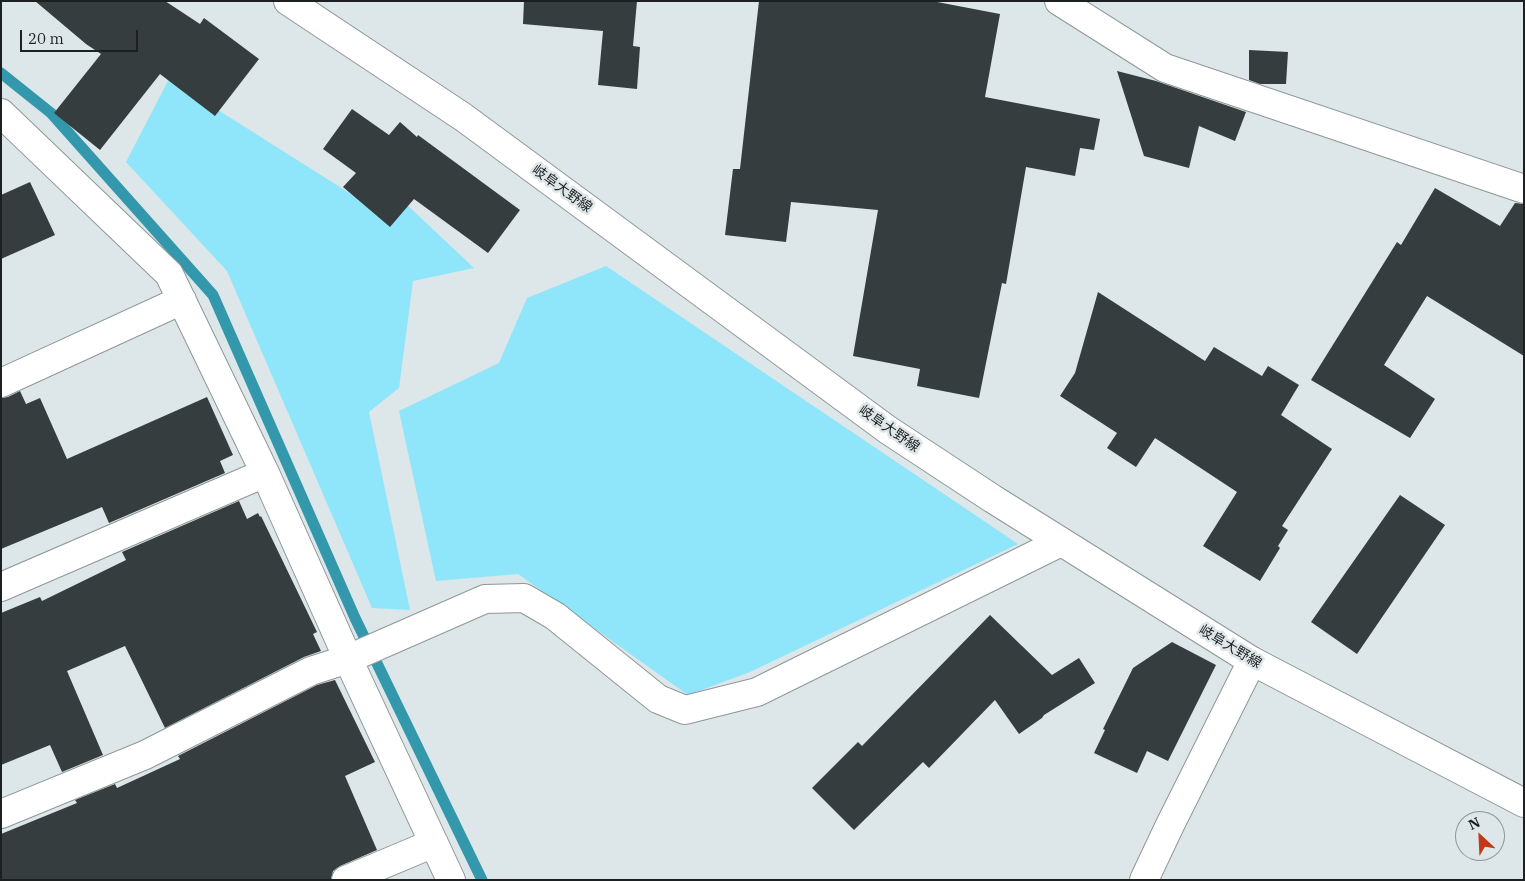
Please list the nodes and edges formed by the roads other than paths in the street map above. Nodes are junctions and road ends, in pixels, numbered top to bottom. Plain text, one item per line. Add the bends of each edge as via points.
1 (288, 1) edge
2 (1059, 1) edge
3 (1, 113) edge
4 (1524, 189) edge
5 (182, 300) junction
6 (1, 382) edge
7 (265, 474) junction
8 (1061, 542) junction
9 (1, 587) edge
10 (348, 660) junction
11 (1252, 661) junction
12 (1524, 803) edge
13 (1, 814) edge
14 (434, 843) junction
15 (346, 880) edge
16 (451, 880) edge
17 (1144, 880) edge

1 - 8 street, 岐阜大野線 via 463,117 888,430
2 - 4 street via 1165,68
3 - 5 street via 169,274
5 - 6 street
5 - 7 street
7 - 9 street
7 - 10 street
8 - 10 street via 757,692 685,710 658,699 555,616 524,598 485,599
8 - 11 street, 岐阜大野線
10 - 13 street via 311,671 145,755
10 - 14 street
11 - 12 street, 岐阜大野線
11 - 17 street
14 - 15 street
14 - 16 street

